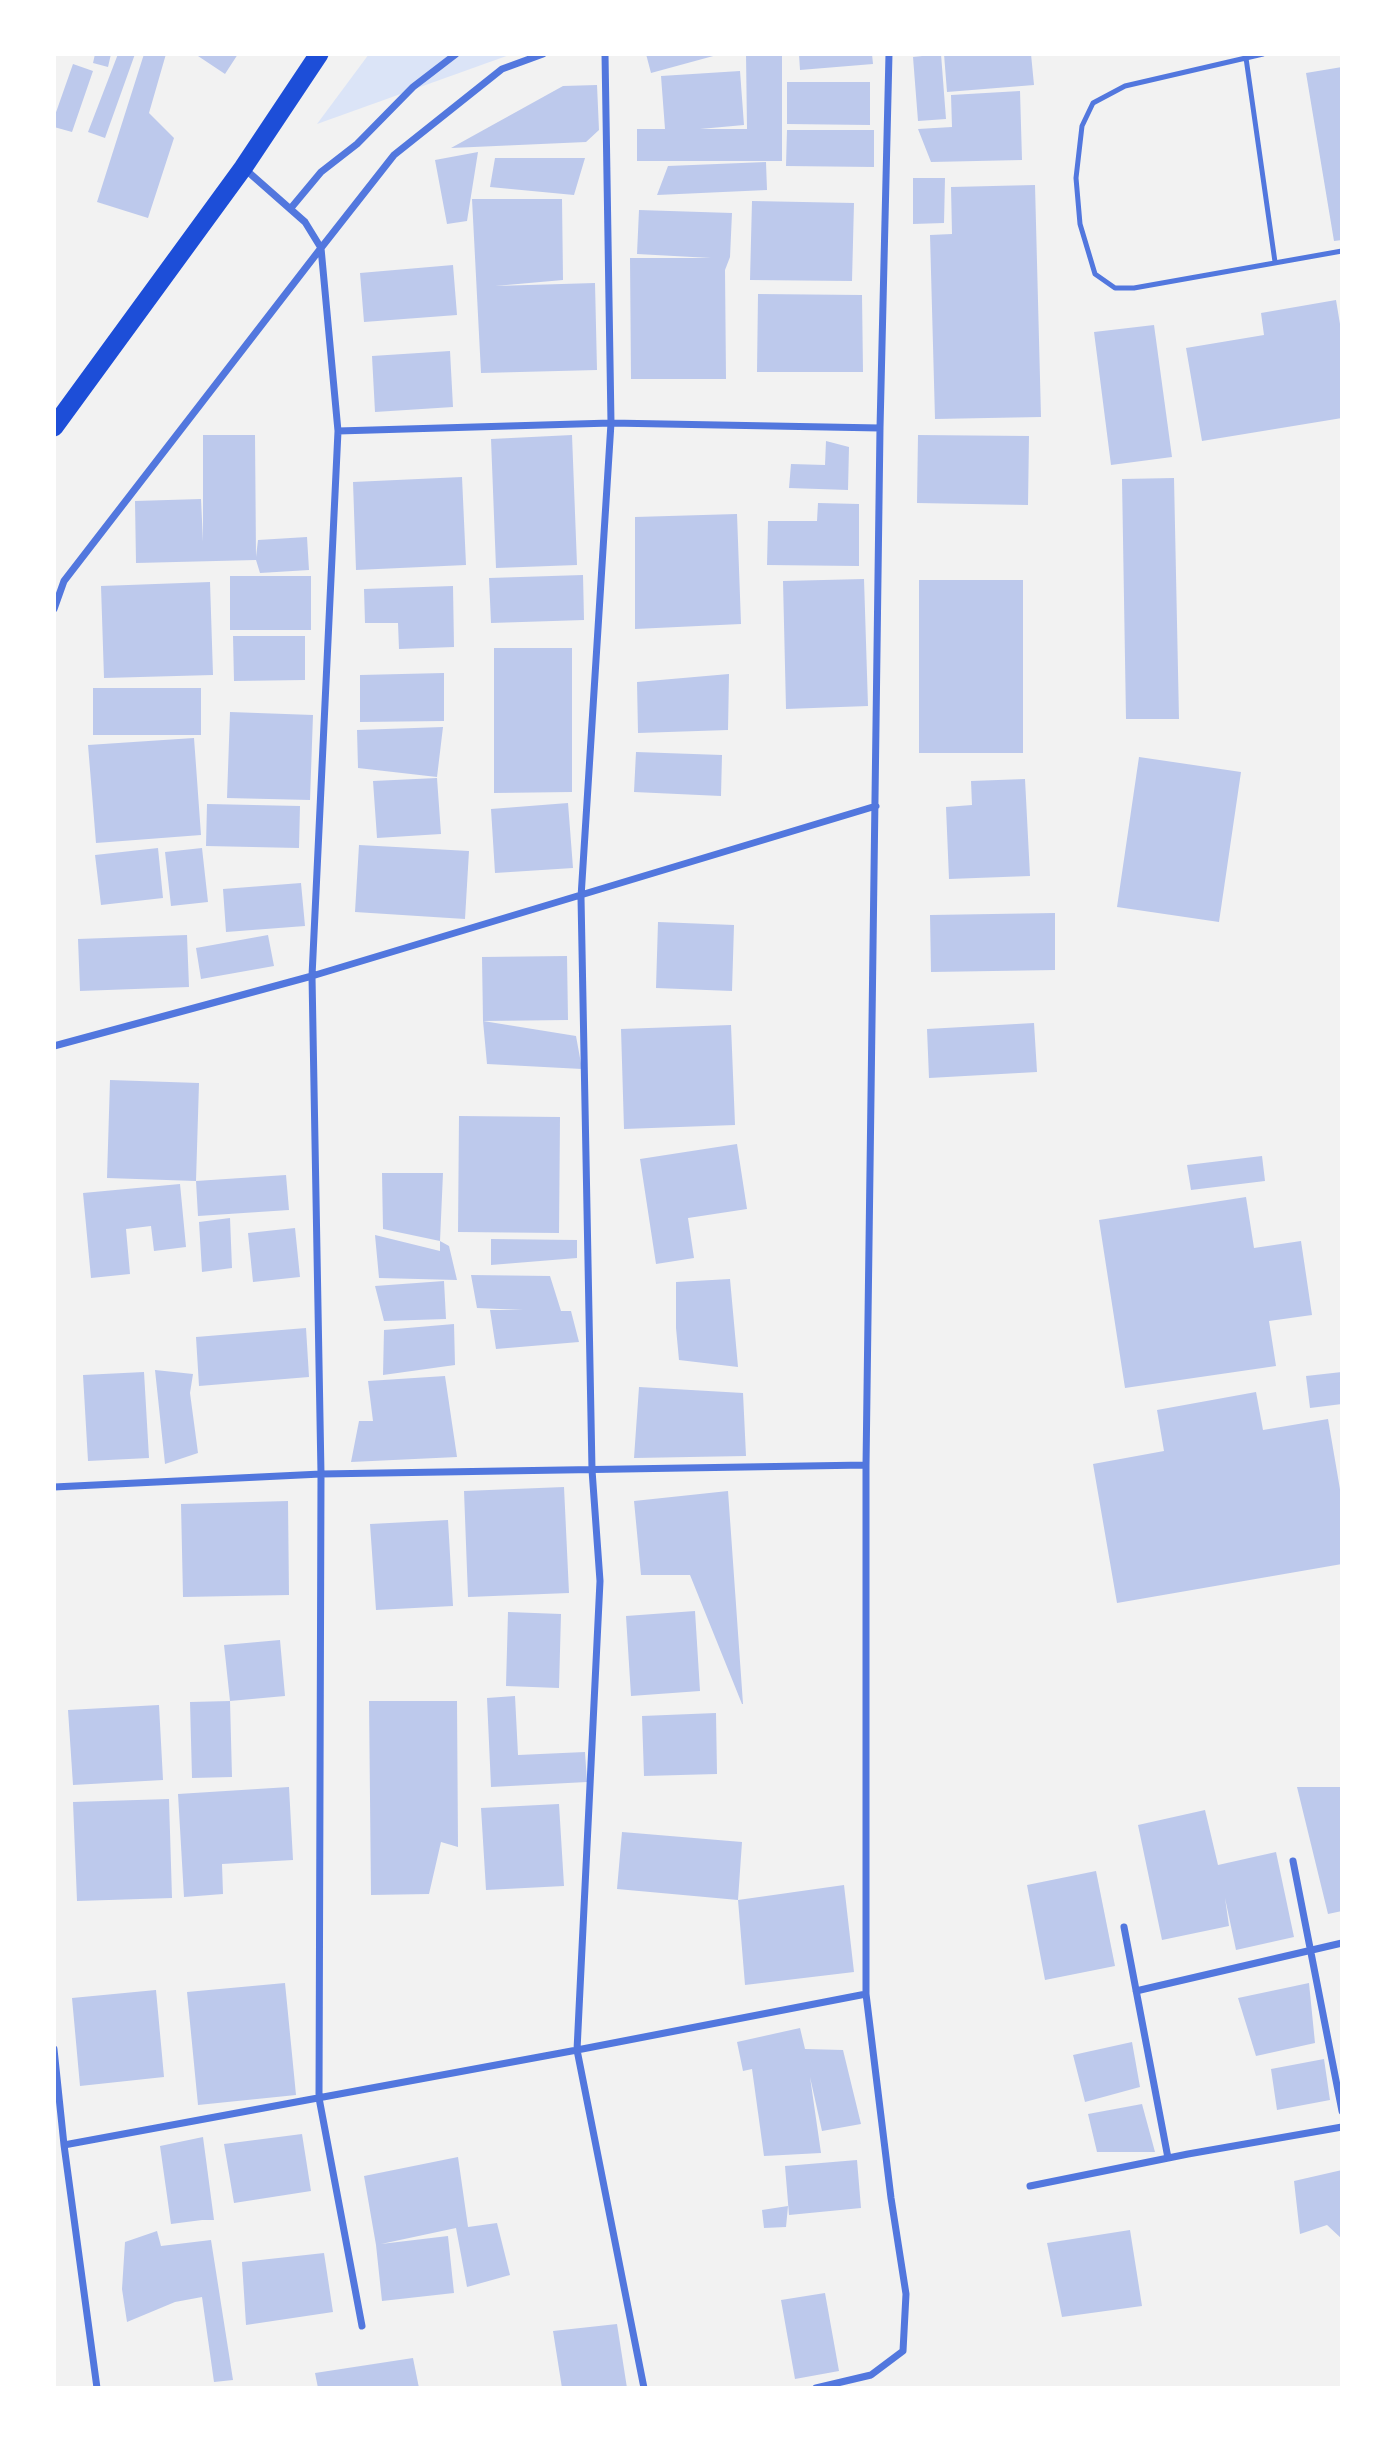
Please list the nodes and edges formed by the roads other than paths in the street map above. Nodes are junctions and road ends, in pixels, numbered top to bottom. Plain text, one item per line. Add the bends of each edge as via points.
1 (320, 54) edge
2 (456, 54) edge
3 (543, 54) edge
4 (605, 54) edge
5 (889, 54) edge
6 (1264, 54) edge
7 (1246, 58) junction
8 (243, 167) junction
9 (291, 208) junction
10 (321, 248) junction
11 (1342, 251) edge
12 (1275, 262) junction
13 (611, 423) junction
14 (54, 427) edge
15 (880, 428) junction
16 (338, 431) junction
17 (64, 581) junction
18 (54, 590) edge
19 (54, 609) edge
20 (876, 806) junction
21 (581, 897) junction
22 (312, 976) junction
23 (54, 1046) edge
24 (866, 1465) junction
25 (592, 1470) junction
26 (321, 1474) junction
27 (54, 1487) edge
28 (1293, 1861) dead end
29 (1124, 1927) dead end
30 (1342, 1943) edge
31 (1310, 1948) junction
32 (1136, 1991) junction
33 (866, 1994) junction
34 (54, 2049) edge
35 (577, 2050) junction
36 (319, 2098) junction
37 (1342, 2112) edge
38 (1342, 2127) edge
39 (64, 2145) junction
40 (1168, 2158) junction
41 (1030, 2186) dead end
42 (362, 2326) dead end
43 (97, 2388) edge
44 (644, 2388) edge
45 (816, 2388) edge

1 - 8 highway
2 - 9 street via 321,172
3 - 10 street via 502,69 394,155
4 - 13 street
5 - 15 street
6 - 7 lane
7 - 12 lane
7 - 12 lane via 1125,86 1093,103 1080,139 1076,178 1080,224 1095,274 1115,288
8 - 9 street
8 - 14 highway
9 - 10 street
10 - 16 street
10 - 17 street
11 - 12 lane
13 - 15 street
13 - 16 street
13 - 21 street
15 - 20 street
16 - 22 street
17 - 18 street
17 - 19 street
20 - 21 street
20 - 24 street
21 - 22 street
21 - 25 street
22 - 23 street
22 - 26 street
24 - 25 street
24 - 33 street
25 - 26 street
25 - 35 street via 600,1581
26 - 27 street
26 - 36 street
28 - 31 street
29 - 32 street
30 - 31 street
31 - 32 street
31 - 37 street
32 - 40 street
33 - 35 street
33 - 45 street via 906,2294 903,2351 871,2375
34 - 39 street
35 - 36 street
35 - 44 street
36 - 39 street
36 - 42 street
38 - 40 street
39 - 43 street
40 - 41 street

